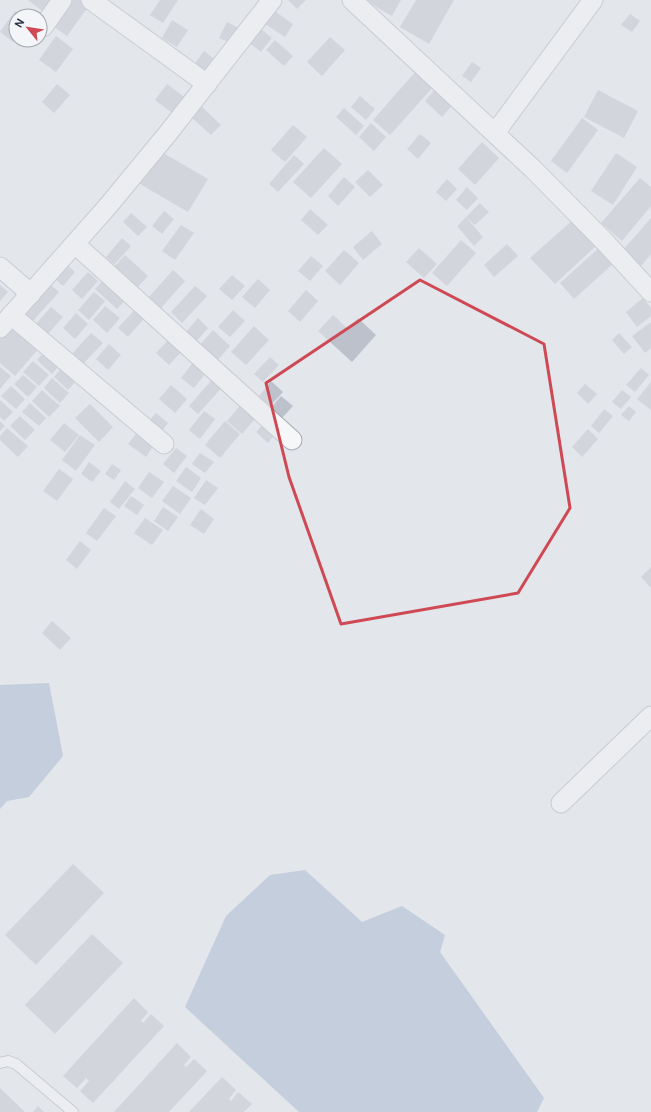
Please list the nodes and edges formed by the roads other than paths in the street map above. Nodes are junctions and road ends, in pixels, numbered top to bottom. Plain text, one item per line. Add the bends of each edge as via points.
1 (62, 0) edge
2 (91, 0) edge
3 (272, 0) edge
4 (352, 0) edge
5 (593, 0) edge
6 (48, 20) edge
7 (207, 84) junction
8 (495, 133) junction
9 (75, 244) junction
10 (0, 267) edge
11 (651, 292) edge
12 (31, 294) junction
13 (6, 322) edge
14 (292, 440) dead end
15 (164, 444) dead end
16 (651, 716) edge
17 (561, 803) dead end
18 (0, 1063) edge
19 (73, 1112) edge

1 - 6 street
2 - 7 street
3 - 7 street
4 - 8 street
5 - 8 street
7 - 9 street
8 - 11 street via 539,174
9 - 12 street
9 - 14 street
10 - 12 street
12 - 13 street
13 - 15 street
16 - 17 street
18 - 19 lane via 8,1061 16,1064

